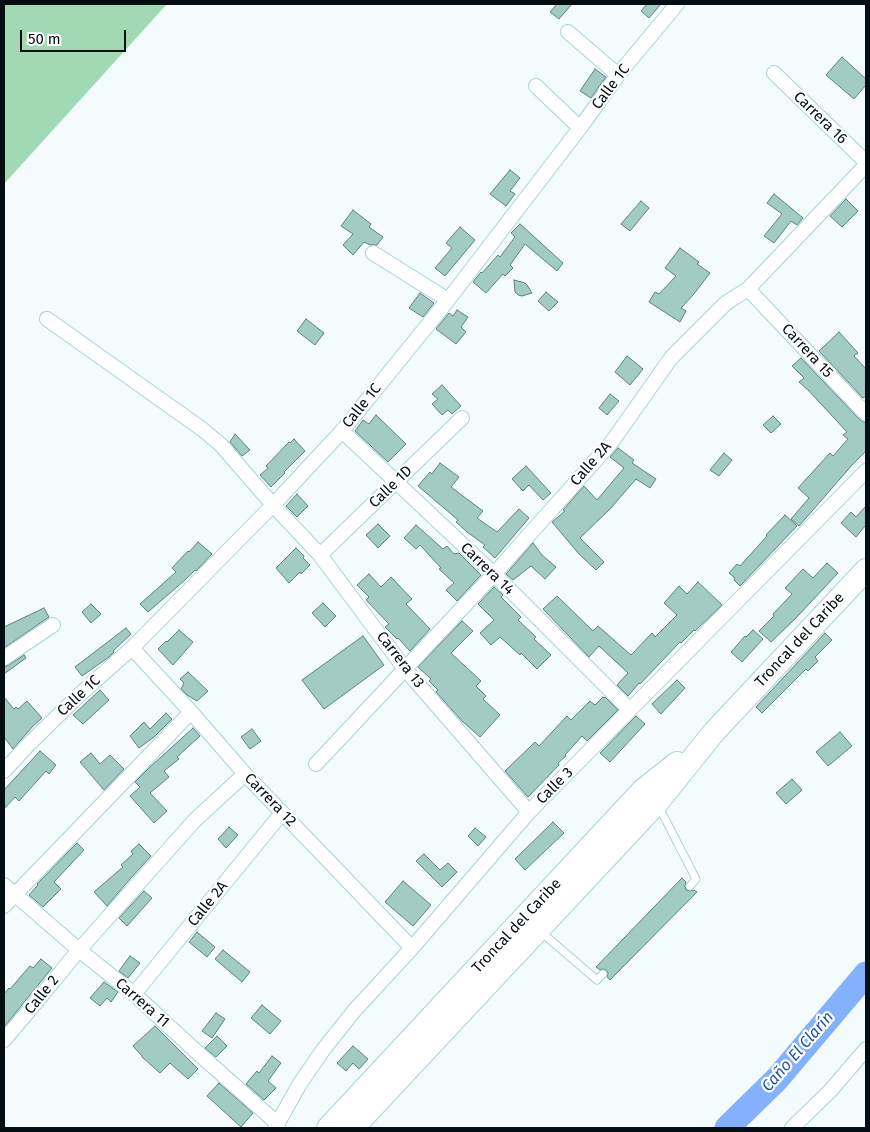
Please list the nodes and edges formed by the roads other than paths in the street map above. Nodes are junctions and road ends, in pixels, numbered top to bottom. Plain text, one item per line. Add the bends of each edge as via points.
1 (677, 4) edge
2 (568, 32) dead end
3 (774, 73) dead end
4 (618, 75) junction
5 (536, 86) dead end
6 (580, 128) junction
7 (866, 164) edge
8 (373, 253) dead end
9 (748, 289) junction
10 (448, 300) junction
11 (47, 320) dead end
12 (866, 414) edge
13 (462, 418) dead end
14 (342, 431) junction
15 (866, 471) edge
16 (396, 482) junction
17 (273, 505) junction
18 (320, 555) junction
19 (866, 570) edge
20 (494, 574) junction
21 (52, 625) dead end
22 (132, 648) junction
23 (4, 658) edge
24 (405, 669) junction
25 (630, 710) junction
26 (192, 712) junction
27 (714, 732) junction
28 (316, 764) dead end
29 (4, 771) edge
30 (245, 774) junction
31 (657, 803) junction
32 (529, 812) junction
33 (282, 813) junction
34 (4, 885) edge
35 (690, 886) dead end
36 (14, 894) junction
37 (4, 906) edge
38 (538, 930) junction
39 (412, 948) junction
40 (79, 950) junction
41 (603, 974) dead end
42 (134, 994) junction
43 (4, 1040) edge
44 (866, 1049) edge
45 (277, 1126) edge
46 (328, 1128) edge
47 (353, 1128) edge
48 (792, 1128) edge

1 - 4 street, Calle 1C
2 - 4 street
3 - 7 street, Carrera 16
4 - 6 street, Calle 1C
5 - 6 street
6 - 10 street, Calle 1C
7 - 9 street, Calle 2A
8 - 10 street
9 - 12 street, Carrera 15
9 - 20 street, Calle 2A via 726,303 671,358 610,443
10 - 14 street, Calle 1C
11 - 17 street, Carrera 13 via 211,436
13 - 16 street, Calle 1D
14 - 16 street, Carrera 14
14 - 17 street, Calle 1C
15 - 25 street, Calle 3
16 - 18 street, Calle 1D
16 - 20 street, Carrera 14
17 - 18 street, Carrera 13
17 - 22 street, Calle 1C
18 - 24 street, Carrera 13
19 - 27 highway, Troncal del Caribe
20 - 24 street, Calle 2A
20 - 25 street, Carrera 14
21 - 23 street
22 - 26 street, Carrera 12
22 - 29 street, Calle 1C via 78,696
24 - 28 street, Calle 2A
24 - 32 street, Carrera 13
25 - 32 street, Calle 3
26 - 30 street, Carrera 12
26 - 36 street
27 - 31 highway, Troncal del Caribe
27 - 46 highway, Troncal del Caribe via 643,790
30 - 33 street, Carrera 12
30 - 40 street, Calle 2 via 196,820
31 - 35 lane via 696,879
31 - 38 highway, Troncal del Caribe
32 - 39 street, Calle 3
33 - 39 street, Carrera 12
33 - 42 street, Calle 2A
34 - 36 street, Carrera 11
36 - 37 street
36 - 40 street, Carrera 11
38 - 41 lane via 597,980
38 - 47 highway, Troncal del Caribe
39 - 45 street, Calle 3 via 323,1050
40 - 42 street, Carrera 11
40 - 43 street, Calle 2
42 - 45 street, Carrera 11
44 - 48 street

